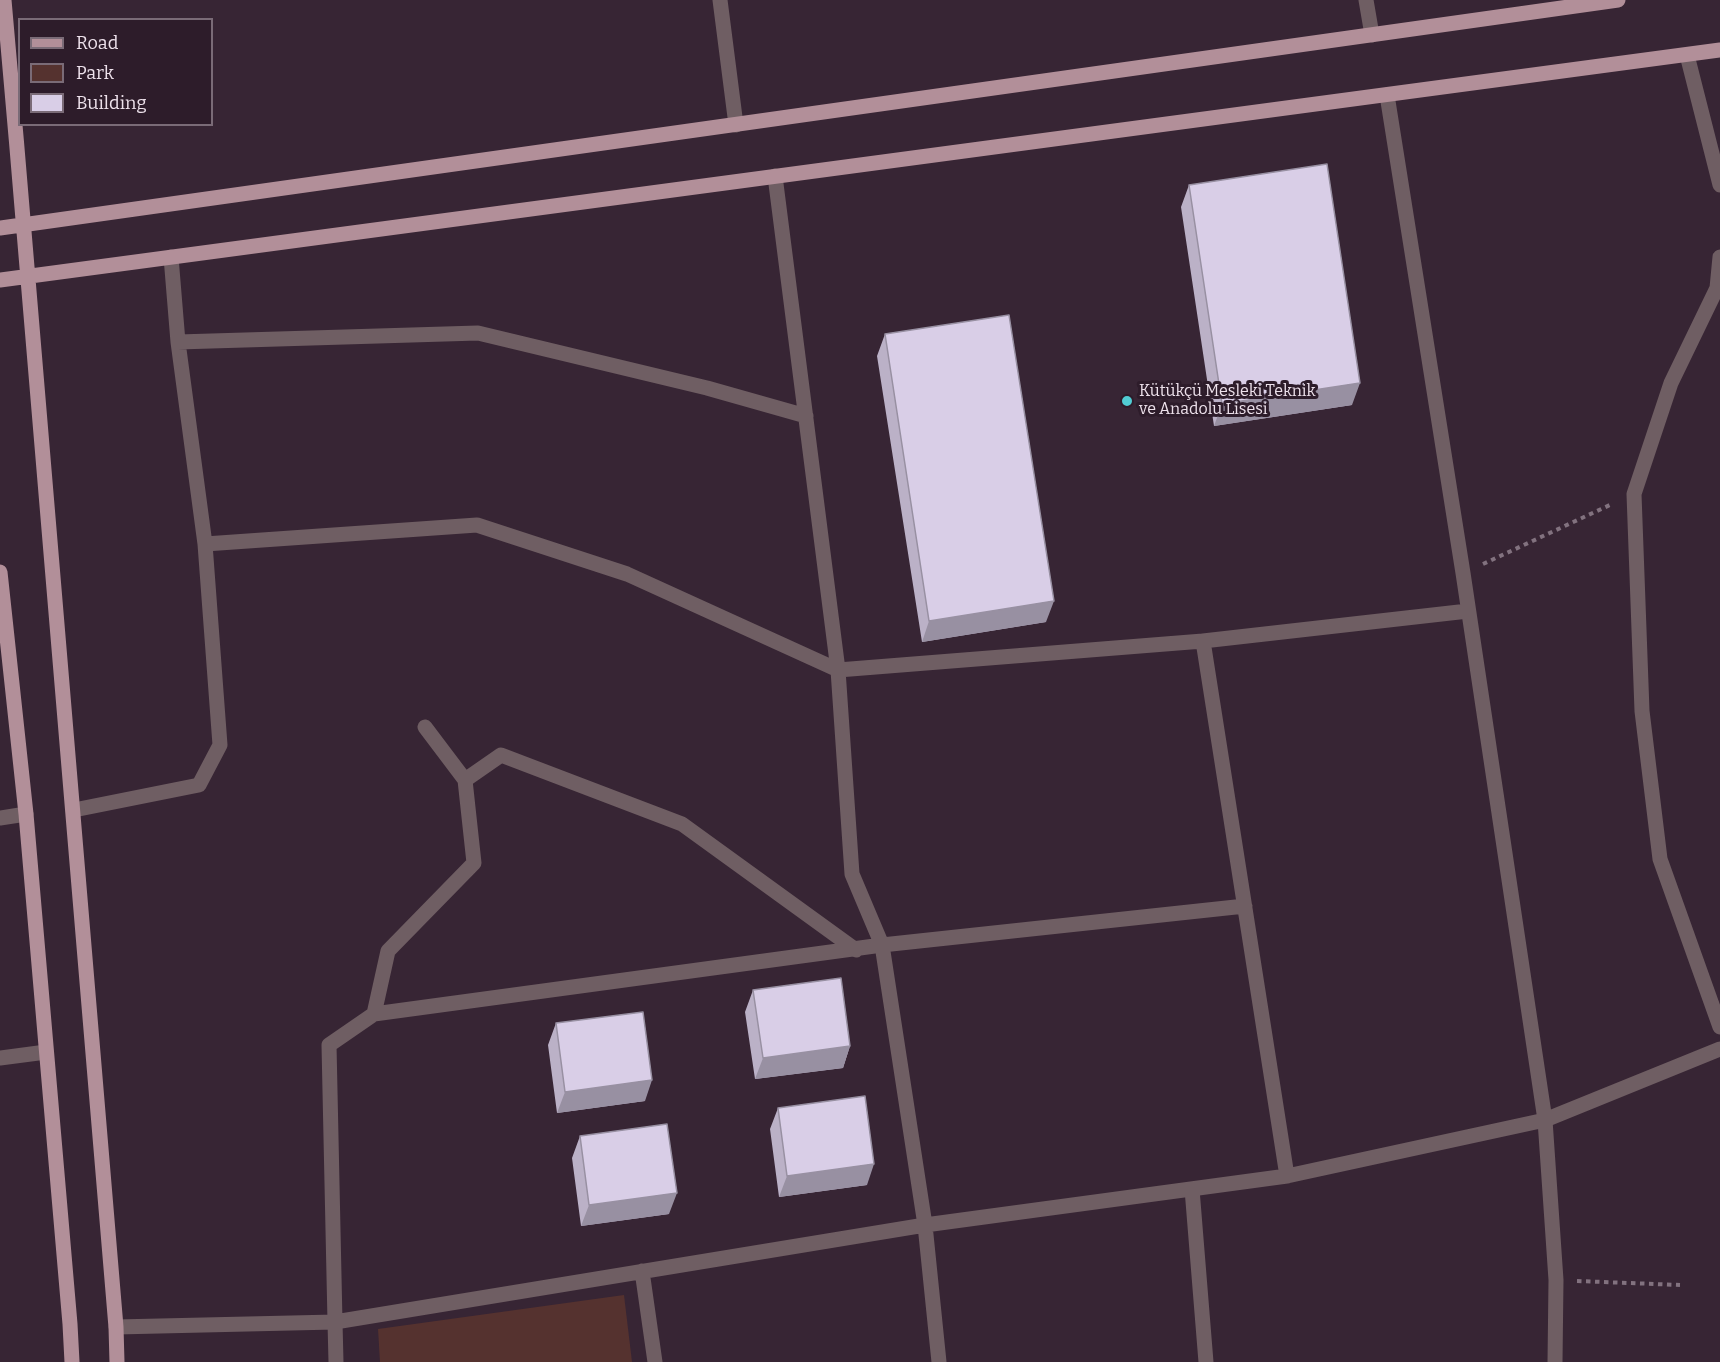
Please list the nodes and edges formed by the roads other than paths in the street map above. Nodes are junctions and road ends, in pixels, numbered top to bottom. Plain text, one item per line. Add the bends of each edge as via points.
1 (4, 0) edge
2 (720, 0) edge
3 (1366, 0) edge
4 (1618, 0) edge
5 (1577, 3) edge
6 (1372, 35) junction
7 (1720, 50) edge
8 (1687, 55) junction
9 (1387, 95) junction
10 (736, 125) junction
11 (775, 176) junction
12 (1720, 185) edge
13 (24, 226) junction
14 (0, 228) edge
15 (171, 257) junction
16 (1720, 257) edge
17 (29, 276) junction
18 (0, 280) edge
19 (178, 342) junction
20 (806, 416) junction
21 (205, 544) junction
22 (0, 572) edge
23 (1468, 611) junction
24 (1203, 641) junction
25 (838, 669) junction
26 (425, 727) dead end
27 (465, 780) junction
28 (74, 810) junction
29 (26, 814) junction
30 (0, 818) edge
31 (1245, 906) junction
32 (882, 945) junction
33 (856, 950) junction
34 (374, 1014) junction
35 (1720, 1027) edge
36 (1720, 1049) edge
37 (46, 1052) junction
38 (0, 1058) edge
39 (1545, 1120) junction
40 (1287, 1176) junction
41 (1192, 1189) junction
42 (925, 1225) junction
43 (642, 1271) junction
44 (334, 1322) junction
45 (116, 1327) junction
46 (72, 1362) edge
47 (117, 1362) edge
48 (336, 1362) edge
49 (655, 1362) edge
50 (939, 1362) edge
51 (1206, 1362) edge
52 (1555, 1362) edge

1 - 13 main road
2 - 10 street
3 - 6 street
4 - 5 main road
5 - 6 main road
6 - 10 main road
7 - 8 main road
8 - 9 main road
8 - 12 street
9 - 11 main road
9 - 23 street
10 - 13 main road
11 - 15 main road
11 - 20 street
13 - 14 main road
13 - 17 main road
15 - 17 main road
15 - 19 street
16 - 35 street via 1717,288 1671,383 1634,494 1642,711 1660,859
17 - 18 main road
17 - 28 main road
19 - 20 street via 478,333
19 - 21 street
20 - 25 street
21 - 25 street via 477,525 627,574
21 - 28 street via 220,746 200,785
22 - 29 main road
23 - 24 street
23 - 39 street
24 - 25 street
24 - 31 street
25 - 32 street via 852,874
26 - 27 street
27 - 33 street via 501,755 682,824
27 - 34 street via 474,862 388,951
28 - 45 main road
29 - 30 street
29 - 37 main road
31 - 32 street
31 - 40 street
32 - 33 street
32 - 42 street
33 - 34 street
34 - 44 street via 329,1045
36 - 39 street
37 - 38 street
37 - 46 main road
39 - 40 street
39 - 52 street via 1556,1280
40 - 41 street
41 - 42 street
41 - 51 street
42 - 43 street
42 - 50 street
43 - 44 street
43 - 49 street
44 - 45 street
44 - 48 street
45 - 47 main road

